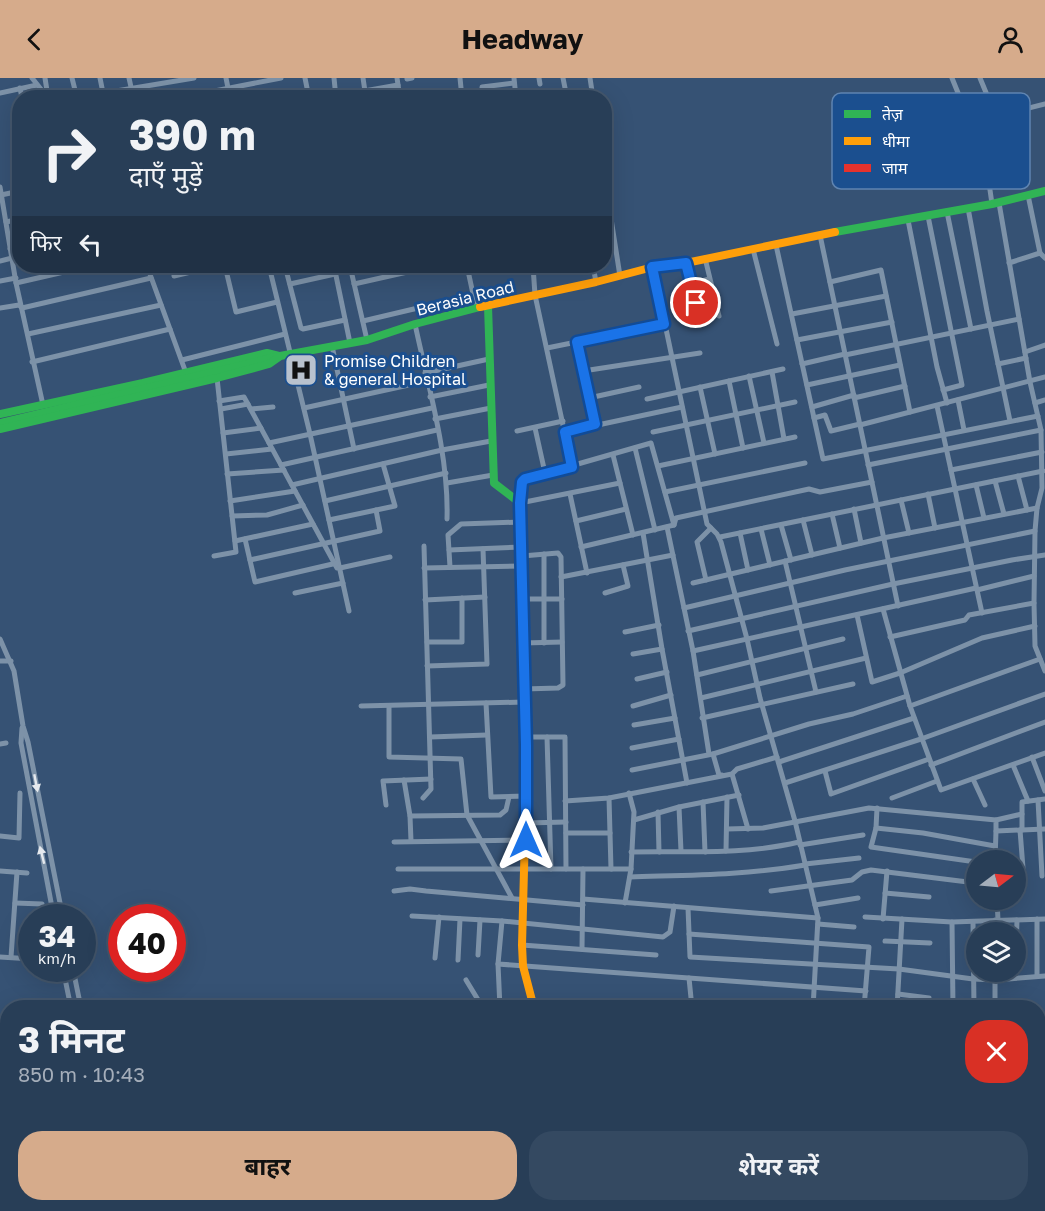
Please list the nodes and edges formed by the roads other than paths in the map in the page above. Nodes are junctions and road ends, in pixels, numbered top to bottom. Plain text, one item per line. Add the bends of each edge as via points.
1 (32, 78) edge
2 (129, 78) edge
3 (190, 78) edge
4 (226, 78) edge
5 (281, 78) edge
6 (363, 78) edge
7 (412, 78) edge
8 (952, 78) edge
9 (981, 78) edge
10 (407, 79) edge
11 (397, 81) edge
12 (514, 81) edge
13 (37, 85) junction
14 (131, 87) junction
15 (20, 88) joint
16 (228, 88) junction
17 (41, 90) edge
18 (120, 90) edge
19 (218, 90) edge
20 (365, 90) joint
21 (482, 90) edge
22 (0, 93) edge
23 (956, 93) edge
24 (987, 93) edge
25 (1045, 104) edge
26 (1030, 107) edge
27 (0, 187) edge
28 (992, 189) edge
29 (1045, 191) edge
30 (1, 195) edge
31 (1028, 195) junction
32 (995, 203) junction
33 (968, 208) junction
34 (947, 212) junction
35 (928, 216) junction
36 (908, 220) junction
37 (12, 221) edge
38 (6, 222) junction
39 (612, 225) edge
40 (820, 236) junction
41 (776, 245) junction
42 (10, 249) joint
43 (753, 249) junction
44 (1042, 256) edge
45 (12, 258) joint
46 (705, 258) junction
47 (0, 261) edge
48 (686, 263) junction
49 (1009, 263) junction
50 (652, 267) junction
51 (15, 273) edge
52 (53, 273) edge
53 (150, 273) edge
54 (187, 273) edge
55 (227, 273) edge
56 (271, 273) edge
57 (287, 273) edge
58 (352, 273) edge
59 (403, 273) edge
60 (468, 273) edge
61 (534, 273) edge
62 (594, 273) edge
63 (335, 274) joint
64 (174, 276) dead end
65 (620, 276) junction
66 (152, 278) junction
67 (709, 279) junction
68 (16, 280) junction
69 (0, 281) edge
70 (596, 282) junction
71 (830, 282) junction
72 (290, 284) junction
73 (354, 284) junction
74 (691, 284) junction
75 (473, 295) junction
76 (536, 295) junction
77 (886, 296) junction
78 (277, 302) junction
79 (160, 305) junction
80 (488, 306) junction
81 (835, 307) junction
82 (22, 308) junction
83 (476, 308) junction
84 (0, 309) edge
85 (792, 314) junction
86 (719, 316) dead end
87 (1019, 319) junction
88 (345, 320) junction
89 (363, 321) junction
90 (700, 321) dead end
91 (892, 322) junction
92 (415, 324) junction
93 (664, 324) junction
94 (991, 325) junction
95 (170, 329) junction
96 (971, 329) junction
97 (841, 333) junction
98 (952, 333) junction
99 (28, 334) junction
100 (285, 334) junction
101 (932, 337) junction
102 (367, 340) junction
103 (797, 340) junction
104 (577, 342) junction
105 (350, 343) junction
106 (777, 344) dead end
107 (896, 344) junction
108 (1045, 345) edge
109 (332, 346) junction
110 (547, 348) junction
111 (700, 353) dead end
112 (289, 355) junction
113 (845, 355) junction
114 (1026, 355) junction
115 (280, 356) junction
116 (672, 357) junction
117 (182, 360) junction
118 (489, 360) junction
119 (32, 362) junction
120 (802, 364) junction
121 (998, 364) junction
122 (900, 365) junction
123 (783, 369) dead end
124 (583, 371) junction
125 (772, 372) junction
126 (186, 374) junction
127 (425, 374) junction
128 (749, 376) junction
129 (850, 376) junction
130 (1045, 377) edge
131 (217, 378) junction
132 (427, 381) junction
133 (729, 381) junction
134 (1030, 381) junction
135 (489, 385) junction
136 (807, 385) junction
137 (904, 386) junction
138 (639, 387) dead end
139 (700, 387) junction
140 (1002, 389) junction
141 (943, 390) junction
142 (679, 391) junction
143 (430, 397) junction
144 (854, 397) junction
145 (589, 398) junction
146 (344, 399) junction
147 (646, 399) dead end
148 (958, 400) junction
149 (1045, 400) edge
150 (219, 401) junction
151 (795, 402) dead end
152 (947, 403) junction
153 (1035, 403) junction
154 (43, 405) junction
155 (937, 405) junction
156 (778, 406) junction
157 (249, 407) junction
158 (273, 407) dead end
159 (682, 407) junction
160 (812, 407) junction
161 (304, 408) junction
162 (432, 408) junction
163 (491, 408) junction
164 (221, 409) junction
165 (757, 409) junction
166 (910, 412) junction
167 (736, 413) junction
168 (0, 414) edge
169 (1038, 416) junction
170 (814, 418) junction
171 (435, 419) junction
172 (707, 419) junction
173 (563, 421) junction
174 (1010, 421) junction
175 (0, 423) edge
176 (595, 424) junction
177 (686, 424) junction
178 (860, 424) junction
179 (349, 426) junction
180 (535, 428) junction
181 (0, 429) edge
182 (261, 429) junction
183 (437, 430) junction
184 (964, 430) junction
185 (1041, 430) junction
186 (517, 431) dead end
187 (565, 432) junction
188 (653, 432) dead end
189 (223, 433) junction
190 (310, 434) junction
191 (944, 434) junction
192 (795, 437) dead end
193 (784, 439) junction
194 (491, 441) junction
195 (269, 442) junction
196 (764, 443) junction
197 (635, 448) junction
198 (742, 448) junction
199 (272, 449) junction
200 (354, 449) junction
201 (947, 449) junction
202 (442, 450) junction
203 (865, 450) junction
204 (1042, 452) junction
205 (226, 454) junction
206 (715, 454) junction
207 (613, 455) junction
208 (316, 458) junction
209 (693, 458) junction
210 (805, 463) dead end
211 (383, 465) junction
212 (868, 465) junction
213 (658, 466) junction
214 (572, 467) junction
215 (283, 468) junction
216 (951, 470) junction
217 (1043, 471) junction
218 (446, 473) junction
219 (545, 473) junction
220 (227, 474) junction
221 (493, 475) junction
222 (1018, 476) junction
223 (320, 479) junction
224 (995, 481) junction
225 (872, 482) junction
226 (447, 483) junction
227 (620, 483) junction
228 (292, 485) junction
229 (388, 485) junction
230 (976, 485) junction
231 (699, 486) junction
232 (956, 489) junction
233 (295, 491) junction
234 (665, 492) junction
235 (570, 494) junction
236 (928, 494) junction
237 (901, 500) junction
238 (230, 501) junction
239 (325, 501) junction
240 (520, 503) junction
241 (1041, 504) edge
242 (303, 505) junction
243 (876, 505) junction
244 (626, 509) junction
245 (854, 509) junction
246 (376, 510) junction
247 (1027, 510) junction
248 (705, 512) junction
249 (832, 514) junction
250 (1004, 514) junction
251 (232, 516) junction
252 (984, 518) junction
253 (447, 519) dead end
254 (329, 520) junction
255 (803, 520) junction
256 (576, 521) junction
257 (520, 522) junction
258 (963, 523) junction
259 (313, 524) junction
260 (781, 525) junction
261 (671, 526) junction
262 (711, 528) junction
263 (935, 528) junction
264 (761, 529) junction
265 (655, 530) junction
266 (1035, 531) junction
267 (644, 533) junction
268 (740, 533) junction
269 (909, 533) junction
270 (633, 535) junction
271 (720, 537) junction
272 (884, 538) junction
273 (245, 539) junction
274 (235, 541) junction
275 (334, 541) junction
276 (324, 543) junction
277 (861, 543) junction
278 (968, 544) junction
279 (424, 546) dead end
280 (581, 547) junction
281 (840, 548) junction
282 (483, 549) junction
283 (449, 550) junction
284 (522, 551) junction
285 (544, 554) junction
286 (674, 555) junction
287 (812, 555) junction
288 (1036, 555) junction
289 (1045, 555) edge
290 (214, 556) dead end
291 (390, 557) dead end
292 (250, 560) junction
293 (649, 560) junction
294 (788, 560) junction
295 (888, 561) junction
296 (623, 565) junction
297 (770, 565) junction
298 (522, 566) junction
299 (338, 567) junction
300 (450, 567) junction
301 (485, 567) junction
302 (972, 567) junction
303 (424, 568) junction
304 (748, 570) junction
305 (587, 573) junction
306 (730, 574) junction
307 (1034, 576) junction
308 (561, 577) junction
309 (706, 579) junction
310 (343, 583) junction
311 (693, 583) dead end
312 (790, 583) junction
313 (893, 584) junction
314 (977, 589) junction
315 (295, 593) dead end
316 (604, 593) dead end
317 (735, 596) junction
318 (485, 597) junction
319 (462, 598) junction
320 (522, 599) junction
321 (544, 599) junction
322 (562, 599) junction
323 (425, 600) junction
324 (1034, 603) junction
325 (795, 606) junction
326 (897, 606) junction
327 (684, 608) junction
328 (883, 609) junction
329 (349, 611) dead end
330 (982, 613) junction
331 (857, 615) junction
332 (741, 617) junction
333 (659, 625) junction
334 (1035, 626) junction
335 (801, 627) junction
336 (688, 631) junction
337 (625, 632) dead end
338 (890, 638) junction
339 (0, 639) edge
340 (747, 639) junction
341 (843, 639) dead end
342 (427, 642) junction
343 (562, 642) junction
344 (523, 643) junction
345 (544, 643) junction
346 (662, 649) junction
347 (806, 649) junction
348 (693, 651) junction
349 (633, 654) dead end
350 (866, 658) junction
351 (1040, 659) junction
352 (0, 661) edge
353 (11, 661) junction
354 (752, 661) junction
355 (427, 666) junction
356 (811, 670) junction
357 (1045, 671) edge
358 (667, 672) junction
359 (900, 673) junction
360 (697, 675) junction
361 (637, 679) dead end
362 (757, 683) junction
363 (853, 684) dead end
364 (524, 689) junction
365 (816, 692) junction
366 (1045, 694) edge
367 (671, 695) junction
368 (907, 696) junction
369 (700, 698) junction
370 (524, 702) junction
371 (486, 703) junction
372 (429, 705) junction
373 (762, 705) junction
374 (361, 706) dead end
375 (389, 706) junction
376 (633, 706) dead end
377 (910, 706) junction
378 (675, 718) junction
379 (702, 718) junction
380 (914, 718) junction
381 (1045, 722) edge
382 (633, 725) dead end
383 (22, 726) junction
384 (487, 735) junction
385 (770, 736) junction
386 (430, 737) junction
387 (525, 737) junction
388 (547, 737) junction
389 (679, 739) junction
390 (921, 739) junction
391 (632, 748) dead end
392 (1045, 753) edge
393 (711, 754) junction
394 (430, 757) junction
395 (1032, 757) junction
396 (778, 759) junction
397 (684, 760) junction
398 (930, 762) junction
399 (1013, 765) junction
400 (632, 770) dead end
401 (825, 771) junction
402 (732, 774) junction
403 (973, 779) junction
404 (404, 780) junction
405 (431, 780) junction
406 (937, 781) junction
407 (687, 783) junction
408 (785, 783) junction
409 (1045, 791) edge
410 (20, 793) dead end
411 (629, 793) junction
412 (739, 795) junction
413 (526, 796) junction
414 (509, 797) junction
415 (727, 797) junction
416 (423, 798) dead end
417 (609, 798) junction
418 (892, 798) dead end
419 (1045, 799) edge
420 (1038, 800) junction
421 (565, 801) junction
422 (1028, 801) junction
423 (703, 802) junction
424 (386, 805) dead end
425 (985, 806) dead end
426 (679, 807) junction
427 (878, 808) junction
428 (658, 812) junction
429 (1022, 814) junction
430 (467, 815) junction
431 (410, 816) junction
432 (634, 820) junction
433 (996, 820) junction
434 (795, 821) junction
435 (566, 822) junction
436 (526, 823) junction
437 (549, 823) junction
438 (876, 828) junction
439 (727, 829) junction
440 (748, 829) junction
441 (1045, 829) edge
442 (1021, 830) junction
443 (1038, 830) junction
444 (996, 831) junction
445 (566, 833) junction
446 (610, 833) junction
447 (863, 835) dead end
448 (0, 836) edge
449 (526, 840) junction
450 (411, 841) junction
451 (481, 841) junction
452 (394, 842) dead end
453 (800, 844) junction
454 (995, 846) junction
455 (995, 850) edge
456 (1022, 850) edge
457 (681, 851) junction
458 (726, 851) junction
459 (631, 852) junction
460 (659, 852) junction
461 (705, 852) junction
462 (859, 858) dead end
463 (966, 861) edge
464 (805, 864) junction
465 (398, 869) dead end
466 (496, 869) junction
467 (525, 869) junction
468 (551, 869) junction
469 (566, 869) junction
470 (583, 869) junction
471 (611, 869) junction
472 (631, 869) junction
473 (0, 871) edge
474 (17, 872) junction
475 (887, 872) junction
476 (27, 873) dead end
477 (54, 873) junction
478 (46, 874) junction
479 (1041, 876) dead end
480 (630, 877) junction
481 (966, 882) edge
482 (810, 887) junction
483 (394, 891) dead end
484 (771, 891) dead end
485 (885, 893) junction
486 (929, 897) dead end
487 (512, 898) junction
488 (858, 898) dead end
489 (524, 899) junction
490 (583, 902) junction
491 (15, 903) junction
492 (625, 903) junction
493 (42, 904) dead end
494 (51, 904) edge
495 (60, 904) edge
496 (815, 905) junction
497 (674, 906) junction
498 (688, 908) junction
499 (996, 910) edge
500 (412, 916) dead end
501 (439, 917) junction
502 (865, 917) dead end
503 (460, 919) junction
504 (883, 919) junction
505 (902, 919) junction
506 (1045, 919) edge
507 (480, 920) junction
508 (996, 920) junction
509 (1017, 920) joint
510 (1038, 920) junction
511 (502, 921) junction
512 (818, 921) junction
513 (973, 921) joint
514 (952, 922) junction
515 (523, 923) junction
516 (854, 927) dead end
517 (582, 928) junction
518 (689, 934) junction
519 (885, 941) dead end
520 (900, 942) junction
521 (930, 943) dead end
522 (816, 944) junction
523 (522, 945) junction
524 (582, 949) junction
525 (478, 955) dead end
526 (656, 955) dead end
527 (0, 957) edge
528 (11, 957) junction
529 (18, 958) edge
530 (435, 958) dead end
531 (458, 960) dead end
532 (498, 964) junction
533 (815, 964) junction
534 (523, 966) junction
535 (868, 968) junction
536 (899, 969) junction
537 (1026, 976) edge
538 (1037, 976) junction
539 (1045, 976) edge
540 (954, 977) junction
541 (689, 978) junction
542 (966, 978) edge
543 (466, 980) dead end
544 (66, 982) edge
545 (76, 982) edge
546 (973, 982) edge
547 (995, 982) edge
548 (814, 986) junction
549 (866, 991) junction
550 (898, 994) junction
551 (928, 998) dead end
552 (69, 1000) edge
553 (79, 1000) edge
554 (478, 1000) edge
555 (500, 1000) edge
556 (532, 1000) edge
557 (691, 1000) edge
558 (813, 1000) edge
559 (865, 1000) edge
560 (898, 1000) edge
561 (953, 1000) edge
562 (974, 1000) edge
563 (995, 1000) edge

1 - 13 street
2 - 14 street
3 - 14 street
4 - 16 street
5 - 16 street
6 - 20 street
7 - 10 street
8 - 23 street
9 - 24 street
11 - 20 street
12 - 21 street
13 - 15 street
13 - 17 street
14 - 18 street
15 - 22 street
16 - 19 street
25 - 26 street
27 - 30 street
28 - 32 street
29 - 31 street, Berasia Road
30 - 38 street
31 - 32 street, Berasia Road
31 - 44 street
32 - 33 street, Berasia Road
32 - 49 street
33 - 34 street, Berasia Road
33 - 94 street
34 - 35 street, Berasia Road
34 - 96 street
35 - 36 street, Berasia Road
35 - 98 street
36 - 40 street, Berasia Road
36 - 101 street
37 - 38 street
38 - 42 street
39 - 65 street
40 - 41 street, Berasia Road
40 - 71 street
41 - 43 street, Berasia Road
41 - 85 street
42 - 45 street
43 - 46 street, Berasia Road
43 - 106 street
44 - 49 street
45 - 47 street
46 - 48 street, Berasia Road
46 - 67 street
48 - 50 street, Berasia Road
48 - 74 street
49 - 87 street
50 - 65 street, Berasia Road
50 - 93 street
51 - 68 street
52 - 68 street
53 - 66 street
54 - 64 street
55 - 78 street via 236,312
56 - 78 street
57 - 72 street
58 - 73 street
59 - 73 street
60 - 75 street
61 - 76 street
62 - 70 street
63 - 72 street
63 - 88 street
65 - 70 street, Berasia Road
66 - 79 street
66 - 82 street
67 - 74 street
67 - 86 street
68 - 69 street
68 - 82 street
70 - 76 street, Berasia Road
71 - 77 street via 881,270
71 - 81 street
72 - 88 street via 301,328
73 - 89 street
74 - 90 street
75 - 83 street
75 - 89 street
76 - 80 street, Berasia Road
76 - 110 street
77 - 81 street
77 - 91 street
78 - 100 street
79 - 95 street
79 - 99 street
80 - 83 street, Berasia Road
80 - 118 street
81 - 85 street
81 - 97 street
82 - 84 street via 19,305
82 - 99 street
83 - 92 street, Berasia Road
85 - 103 street
87 - 94 street
87 - 114 street
88 - 105 street
89 - 102 street
91 - 97 street
91 - 107 street
92 - 102 street, Berasia Road
92 - 127 street
93 - 104 street
93 - 116 street
94 - 96 street
94 - 121 street
95 - 117 street
95 - 119 street
96 - 98 street
97 - 103 street
97 - 113 street
98 - 101 street
98 - 141 street via 962,385
99 - 119 street
100 - 112 street
100 - 117 street
101 - 107 street
101 - 141 street
102 - 105 street, Berasia Road
103 - 120 street
104 - 110 street
104 - 124 street
105 - 109 street, Berasia Road
107 - 113 street
107 - 122 street
108 - 114 street
109 - 112 street, Berasia Road
109 - 146 street
110 - 173 street
111 - 116 street
112 - 115 street, Berasia Road
112 - 161 street
113 - 120 street
113 - 129 street
114 - 121 street
114 - 134 street
115 - 126 street via 267,353
115 - 131 street via 269,364
115 - 175 street, Berasia Road
116 - 124 street
116 - 142 street
117 - 126 street
118 - 127 street
118 - 135 street
119 - 154 street
120 - 136 street
121 - 140 street
122 - 129 street
122 - 137 street
123 - 125 street
124 - 145 street
125 - 128 street
125 - 156 street
126 - 154 street
127 - 132 street
128 - 133 street
128 - 165 street
129 - 136 street
129 - 144 street
130 - 134 street
131 - 150 street
131 - 181 street
132 - 143 street
132 - 146 street
133 - 139 street
133 - 167 street
134 - 140 street
134 - 153 street
135 - 143 street
135 - 163 street
136 - 160 street
137 - 144 street
137 - 166 street
138 - 145 street
139 - 142 street
139 - 172 street
140 - 148 street
140 - 174 street
141 - 152 street
142 - 147 street
142 - 159 street
143 - 162 street
144 - 160 street
144 - 178 street
145 - 176 street
146 - 161 street
146 - 179 street
148 - 152 street
148 - 184 street
149 - 153 street
150 - 157 street via 244,397
150 - 164 street
151 - 156 street
152 - 155 street
153 - 169 street
154 - 168 street
155 - 166 street
155 - 191 street
156 - 165 street
156 - 193 street
157 - 158 street
157 - 164 street
157 - 182 street
159 - 176 street
159 - 177 street
160 - 170 street
161 - 190 street
162 - 171 street
162 - 179 street
163 - 171 street
163 - 194 street
164 - 189 street
165 - 167 street
165 - 196 street
166 - 178 street
167 - 172 street
167 - 198 street
169 - 174 street
169 - 185 street
170 - 178 street via 825,415 831,431
170 - 203 street via 823,459
171 - 183 street
172 - 177 street
172 - 206 street
173 - 180 street
173 - 187 street
174 - 184 street
176 - 187 street
177 - 188 street
177 - 209 street
178 - 203 street
179 - 190 street
179 - 200 street
180 - 186 street
180 - 219 street
182 - 189 street
182 - 195 street
183 - 200 street
183 - 202 street
184 - 191 street
185 - 201 street
185 - 204 street
187 - 214 street
189 - 205 street
190 - 195 street
190 - 208 street
191 - 201 street
191 - 203 street
192 - 193 street
193 - 196 street
194 - 202 street
194 - 221 street
195 - 199 street
196 - 198 street
197 - 207 street
197 - 213 street via 651,443
197 - 265 street
198 - 206 street
199 - 205 street
199 - 215 street
200 - 208 street
201 - 212 street
201 - 216 street
202 - 211 street
202 - 218 street
203 - 212 street
204 - 216 street
204 - 217 street
205 - 220 street
206 - 209 street
207 - 214 street
207 - 227 street
208 - 215 street
208 - 223 street
209 - 213 street
209 - 231 street
210 - 231 street
211 - 223 street
211 - 229 street
212 - 225 street
213 - 234 street
214 - 219 street
215 - 220 street
215 - 228 street
216 - 232 street
217 - 222 street
217 - 241 street
218 - 226 street
218 - 229 street
219 - 240 street via 522,480
220 - 238 street
221 - 226 street
221 - 240 street via 494,483
222 - 224 street
222 - 247 street
223 - 228 street
223 - 239 street
224 - 230 street
224 - 250 street
225 - 243 street
225 - 248 street via 820,492 809,489
226 - 253 street
227 - 235 street
227 - 244 street
228 - 233 street
229 - 239 street
229 - 246 street via 395,506
230 - 232 street
230 - 252 street
231 - 234 street
231 - 248 street
232 - 236 street
232 - 258 street
233 - 238 street
233 - 242 street
234 - 261 street
235 - 240 street
235 - 256 street
236 - 237 street
236 - 263 street
237 - 243 street
237 - 269 street
238 - 251 street
239 - 254 street
240 - 257 street
241 - 247 street
241 - 266 street
242 - 251 street via 267,515
242 - 259 street
243 - 245 street
243 - 272 street
244 - 256 street
244 - 270 street
245 - 249 street
245 - 277 street
246 - 254 street
246 - 275 street via 380,531
247 - 250 street
248 - 261 street via 676,518
248 - 262 street
249 - 255 street
249 - 281 street
250 - 252 street
251 - 274 street
252 - 258 street
254 - 275 street
255 - 260 street
255 - 287 street
256 - 280 street
257 - 283 street via 459,525 448,535
257 - 284 street
258 - 263 street
258 - 278 street
259 - 273 street
259 - 276 street
260 - 264 street
260 - 294 street
261 - 265 street
261 - 286 street
262 - 271 street
262 - 309 street via 697,542
263 - 269 street
264 - 268 street
264 - 297 street
265 - 267 street
266 - 278 street
266 - 288 street
267 - 270 street
267 - 293 street
268 - 271 street
268 - 304 street
269 - 272 street
270 - 280 street
271 - 306 street
272 - 277 street
272 - 295 street
273 - 274 street
273 - 292 street
274 - 290 street via 236,552
275 - 276 street
275 - 299 street
276 - 292 street
276 - 299 street
277 - 281 street
278 - 295 street
278 - 302 street
279 - 303 street
280 - 305 street
281 - 287 street
282 - 283 street
282 - 284 street
282 - 301 street
283 - 300 street
284 - 285 street
284 - 298 street
285 - 308 street via 561,555
285 - 321 street
286 - 293 street
286 - 327 street
287 - 294 street
288 - 289 street
288 - 302 street
288 - 307 street
291 - 299 street
292 - 299 street via 255,582
293 - 296 street
293 - 333 street
294 - 297 street
294 - 312 street
295 - 312 street
295 - 313 street
296 - 305 street
296 - 316 street via 628,586
297 - 304 street
298 - 301 street
298 - 320 street
299 - 310 street
300 - 301 street
300 - 303 street
301 - 318 street
302 - 313 street
302 - 314 street
303 - 323 street
304 - 306 street
305 - 308 street
306 - 309 street
306 - 317 street
307 - 314 street
307 - 324 street
308 - 322 street
309 - 311 street
310 - 315 street
310 - 329 street
312 - 317 street
312 - 325 street
313 - 325 street
313 - 326 street
314 - 326 street
314 - 330 street
317 - 327 street
317 - 332 street
318 - 319 street
318 - 355 street via 487,664
319 - 323 street
319 - 342 street via 462,642
320 - 321 street
320 - 344 street
321 - 322 street
321 - 345 street
322 - 343 street
323 - 342 street
324 - 330 street
324 - 334 street
325 - 332 street
325 - 335 street
326 - 328 street
327 - 336 street
328 - 331 street
328 - 338 street
330 - 338 street
331 - 335 street
331 - 350 street
332 - 336 street
332 - 340 street
333 - 337 street
333 - 346 street
334 - 351 street
334 - 359 street via 982,638
335 - 340 street
335 - 347 street
336 - 348 street
338 - 359 street
339 - 353 street
340 - 348 street
340 - 354 street
341 - 347 street
342 - 355 street
343 - 345 street
343 - 364 street via 563,684 558,688
344 - 345 street
344 - 364 street
346 - 349 street
346 - 358 street
347 - 354 street
347 - 356 street
348 - 360 street
350 - 356 street
350 - 359 street via 872,682
351 - 357 street
351 - 377 street
352 - 353 street
353 - 383 street
354 - 360 street
354 - 362 street
355 - 372 street
356 - 362 street
356 - 365 street
358 - 361 street
358 - 367 street
359 - 368 street
360 - 369 street
362 - 369 street
362 - 373 street
363 - 365 street
364 - 370 street
365 - 373 street
366 - 390 street
367 - 376 street
367 - 378 street
368 - 377 street
368 - 385 street
369 - 379 street
370 - 371 street
370 - 387 street
371 - 372 street
371 - 384 street
372 - 375 street
372 - 386 street
373 - 379 street
373 - 385 street
374 - 375 street
375 - 394 street via 389,757
377 - 380 street
378 - 382 street
378 - 389 street
379 - 393 street
380 - 390 street
380 - 396 street
381 - 398 street
383 -> 477 street
478 -> 383 street via 21,743
384 - 386 street
384 - 414 street via 491,797
385 - 393 street
385 - 396 street
386 - 394 street
387 - 388 street
387 - 413 street
388 - 421 street via 565,737
388 - 437 street
389 - 391 street
389 - 397 street
390 - 398 street
390 - 401 street
392 - 395 street
393 - 397 street
393 - 402 street via 719,775
394 - 405 street
394 - 430 street via 461,759
395 - 399 street
395 - 409 street
396 - 402 street via 737,769
396 - 408 street
397 - 400 street
397 - 407 street
398 - 401 street via 831,794
398 - 406 street
399 - 403 street
399 - 422 street
401 - 408 street
402 - 407 street
402 - 412 street
403 - 406 street via 941,790
403 - 425 street
404 - 405 street
404 - 424 street via 383,781
404 - 431 street
405 - 416 street via 431,789
406 - 418 street
407 - 411 street
408 - 434 street
410 - 448 street via 19,837
411 - 417 street
411 - 432 street
412 - 415 street
412 - 440 street
413 - 414 street
413 - 436 street
414 - 430 street via 506,810 500,815
415 - 423 street
415 - 439 street
417 - 421 street
417 - 446 street
419 - 420 street
420 - 422 street
420 - 443 street
421 - 435 street
422 - 429 street via 1022,802
423 - 426 street
423 - 461 street
426 - 428 street
426 - 457 street
427 - 433 street
427 - 434 street
427 - 438 street
428 - 432 street
428 - 460 street
429 - 433 street
429 - 442 street
430 - 431 street
430 - 451 street
431 - 450 street
432 - 459 street
433 - 444 street
434 - 440 street
434 - 453 street
435 - 437 street
435 - 445 street
436 - 437 street
436 - 449 street
437 - 468 street
438 - 454 street
438 - 463 street via 871,847
439 - 440 street
439 - 458 street
441 - 443 street
442 - 443 street
442 - 444 street
442 - 456 street
443 - 479 street
444 - 454 street
445 - 446 street
445 - 469 street
446 - 471 street
447 - 453 street
449 - 451 street
449 - 467 street
450 - 451 street
450 - 452 street
451 - 466 street
453 - 458 street
453 - 464 street
454 - 455 street
457 - 460 street
457 - 461 street
458 - 461 street
459 - 460 street
459 - 472 street
462 - 464 street
464 - 480 street via 746,873
464 - 482 street
465 - 466 street
466 - 467 street
466 - 487 street
467 - 468 street
467 - 489 street
468 - 469 street
469 - 470 street
470 - 471 street
470 - 490 street
471 - 472 street
472 - 480 street
473 - 474 street
474 - 476 street
474 - 491 street
475 - 481 street
475 - 482 street via 867,871 852,880
475 - 485 street
477 - 478 street
477 - 495 street
478 - 494 street
480 - 492 street
482 - 484 street
482 - 496 street
483 - 487 street
485 - 486 street
485 - 504 street
487 - 489 street
488 - 496 street
489 - 490 street
489 - 515 street
490 - 492 street
490 - 517 street
491 - 493 street
491 - 528 street
492 - 497 street
496 - 512 street
497 - 498 street
497 - 517 street via 666,936
498 - 512 street
498 - 518 street
499 - 508 street
500 - 501 street
501 - 503 street
501 - 530 street
502 - 504 street
503 - 507 street
503 - 531 street
504 - 505 street
505 - 514 street
505 - 520 street
506 - 510 street
507 - 511 street
507 - 525 street
508 - 509 street
508 - 513 street
509 - 510 street
510 - 538 street
511 - 515 street
511 - 532 street
512 - 516 street
512 - 522 street
513 - 514 street
514 - 540 street
515 - 517 street
515 - 523 street
517 - 524 street
518 - 522 street
518 - 533 street via 690,957
519 - 520 street
520 - 521 street
520 - 536 street
522 - 533 street
522 - 535 street via 869,947
523 - 524 street
523 - 534 street
524 - 526 street
527 - 528 street
528 - 529 street
532 - 534 street
532 - 555 street
533 - 535 street
533 - 548 street
534 - 541 street
534 - 556 street
535 - 536 street
535 - 549 street
536 - 540 street
536 - 550 street
537 - 538 street
538 - 539 street
540 - 542 street
540 - 561 street
541 - 548 street
541 - 557 street
543 - 554 street
544 - 552 street
545 - 553 street
546 - 562 street
547 - 563 street
548 - 549 street
548 - 558 street
549 - 559 street
550 - 551 street
550 - 560 street

